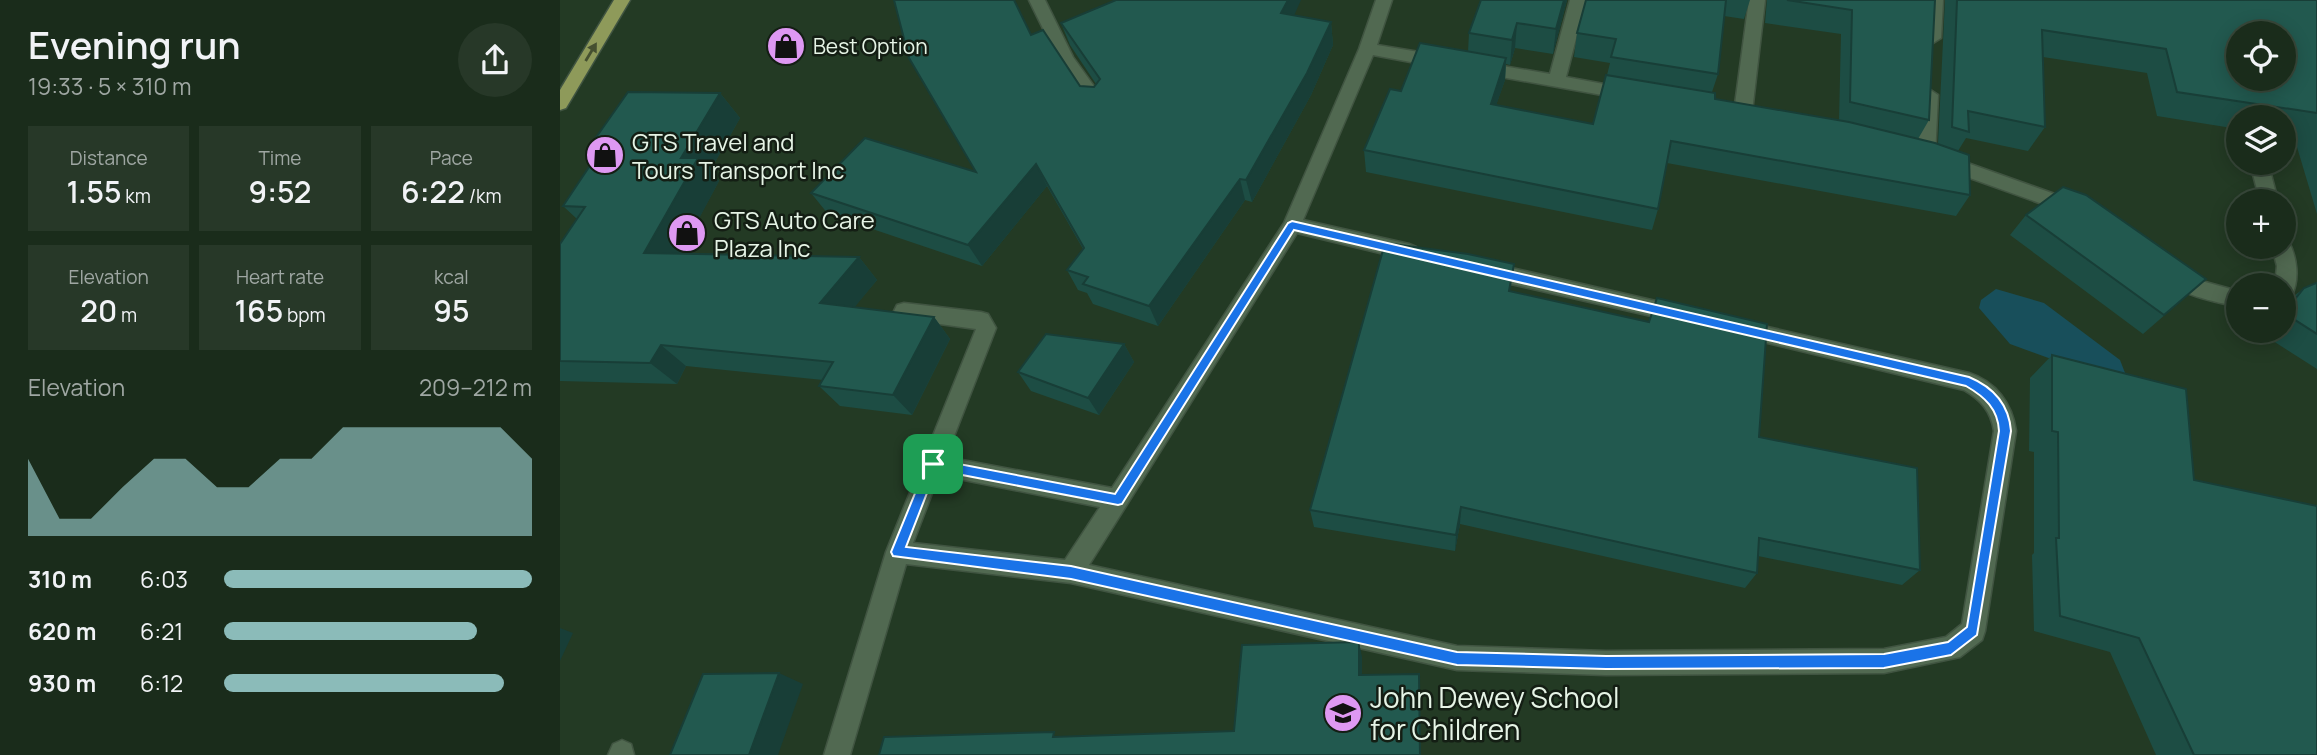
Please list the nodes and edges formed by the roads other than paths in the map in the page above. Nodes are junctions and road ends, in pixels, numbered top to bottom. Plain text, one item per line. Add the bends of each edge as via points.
1 (622, 0) edge
2 (1037, 0) edge
3 (1384, 0) edge
4 (1578, 0) edge
5 (1757, 0) edge
6 (1936, 0) edge
7 (1367, 48) junction
8 (1932, 52) edge
9 (1931, 78) edge
10 (1556, 82) junction
11 (1649, 97) edge
12 (1097, 103) edge
13 (560, 104) edge
14 (1743, 112) edge
15 (2088, 217) edge
16 (1292, 225) junction
17 (1427, 257) edge
18 (2157, 263) edge
19 (1468, 266) edge
20 (2226, 296) edge
21 (904, 311) edge
22 (1698, 319) edge
23 (1725, 325) edge
24 (933, 464) junction
25 (1118, 500) junction
26 (898, 552) junction
27 (1071, 572) junction
28 (837, 755) edge

13 -> 1 main road
2 - 12 street via 1066,59
3 - 7 street
4 - 10 street
5 - 14 street
6 - 8 street
7 - 10 street
7 - 16 street
9 - 15 street via 1919,154 2077,209
10 - 11 street
16 - 17 street
16 - 25 street
18 - 20 street via 2192,286
19 - 22 street
21 - 24 street via 981,320 986,328
23 - 27 street via 1969,382 1995,402 2004,415 2005,431 1973,631 1951,648 1884,661 1606,663 1457,658
24 - 25 street
24 - 26 street
25 - 27 street
26 - 27 street
26 - 28 street

